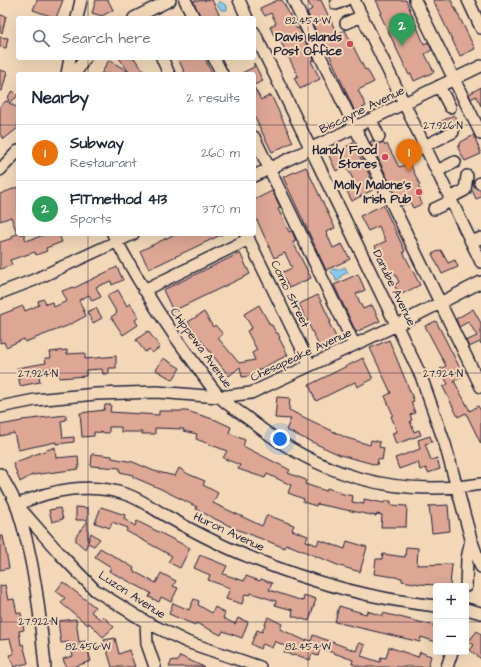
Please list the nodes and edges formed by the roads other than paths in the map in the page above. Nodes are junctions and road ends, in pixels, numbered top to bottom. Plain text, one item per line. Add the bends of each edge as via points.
1 (81, 0) edge
2 (170, 0) edge
3 (185, 0) edge
4 (239, 0) edge
5 (293, 0) edge
6 (354, 0) edge
7 (415, 0) edge
8 (468, 0) edge
9 (77, 16) edge
10 (141, 16) edge
11 (193, 16) edge
12 (246, 16) edge
13 (362, 16) junction
14 (346, 23) dead end
15 (481, 28) edge
16 (256, 36) edge
17 (70, 60) edge
18 (84, 60) edge
19 (163, 60) edge
20 (215, 60) edge
21 (481, 66) edge
22 (68, 72) edge
23 (76, 72) edge
24 (168, 72) edge
25 (221, 72) edge
26 (454, 79) junction
27 (439, 86) junction
28 (404, 104) junction
29 (450, 107) dead end
30 (371, 120) junction
31 (354, 128) junction
32 (453, 132) dead end
33 (481, 134) edge
34 (379, 136) dead end
35 (256, 141) edge
36 (425, 146) junction
37 (311, 148) junction
38 (16, 153) edge
39 (406, 155) dead end
40 (455, 162) dead end
41 (270, 169) junction
42 (0, 170) edge
43 (437, 170) junction
44 (256, 175) edge
45 (467, 176) dead end
46 (474, 186) edge
47 (451, 199) junction
48 (434, 209) dead end
49 (248, 236) edge
50 (115, 238) edge
51 (476, 240) edge
52 (481, 262) edge
53 (481, 282) edge
54 (144, 290) junction
55 (0, 293) edge
56 (440, 303) junction
57 (397, 325) junction
58 (354, 344) junction
59 (310, 365) junction
60 (481, 387) edge
61 (219, 397) junction
62 (0, 407) edge
63 (0, 474) edge
64 (481, 484) edge
65 (457, 487) junction
66 (17, 505) junction
67 (471, 539) junction
68 (481, 567) edge
69 (466, 583) edge
70 (433, 605) edge
71 (469, 611) edge
72 (481, 613) edge
73 (146, 622) junction
74 (451, 655) edge
75 (45, 667) edge
76 (155, 667) edge
77 (260, 667) edge
78 (447, 667) edge

1 - 9 street
2 - 10 street
3 - 11 street
4 - 12 street
5 - 31 street
6 - 13 street
7 - 26 street
8 - 15 street
13 - 14 street
13 - 28 street
16 - 37 street, Danube Avenue
17 - 22 street
18 - 23 street
19 - 24 street
20 - 25 street
21 - 26 street, Biscayne Avenue
26 - 27 street, Biscayne Avenue
26 - 33 street
27 - 28 street, Biscayne Avenue
27 - 29 street
28 - 30 street, Biscayne Avenue
28 - 36 street
30 - 31 street, Biscayne Avenue
30 - 34 street
31 - 37 street, Biscayne Avenue
31 - 56 street
32 - 36 street
35 - 41 street
36 - 39 street
36 - 43 street
37 - 41 street, Biscayne Avenue
37 - 57 street, Danube Avenue
38 - 42 street
40 - 43 street
41 - 44 street, Biscayne Avenue
41 - 58 street
43 - 47 street
45 - 46 street
46 - 47 street
47 - 48 street
47 - 51 street
49 - 54 street
49 - 59 street, Como Street
50 - 54 street, Chippewa Avenue
50 - 55 street via 34,280
51 - 52 street
53 - 56 street, Chesapeake Avenue
54 - 61 street, Chippewa Avenue via 180,345
56 - 57 street, Chesapeake Avenue
56 - 60 street
57 - 58 street, Chesapeake Avenue
57 - 65 street, Danube Avenue via 421,376
58 - 59 street, Chesapeake Avenue
59 - 61 street, Chesapeake Avenue via 251,393
61 - 62 street, Chesapeake Avenue via 157,392 96,394 36,400
61 - 65 street, Chippewa Avenue via 272,438 312,461 340,473 387,485
63 - 66 street
64 - 65 street, Chippewa Avenue
65 - 67 street, Danube Avenue
66 - 70 street, Huron Avenue via 44,494 74,489 129,495 206,537 277,568 364,593
66 - 73 street, Luzon Avenue via 96,590
66 - 75 street via 37,597
67 - 68 street, Danube Avenue
67 - 69 street
71 - 72 street
73 - 76 street via 147,644
73 - 77 street, Luzon Avenue via 187,642
74 - 78 street

